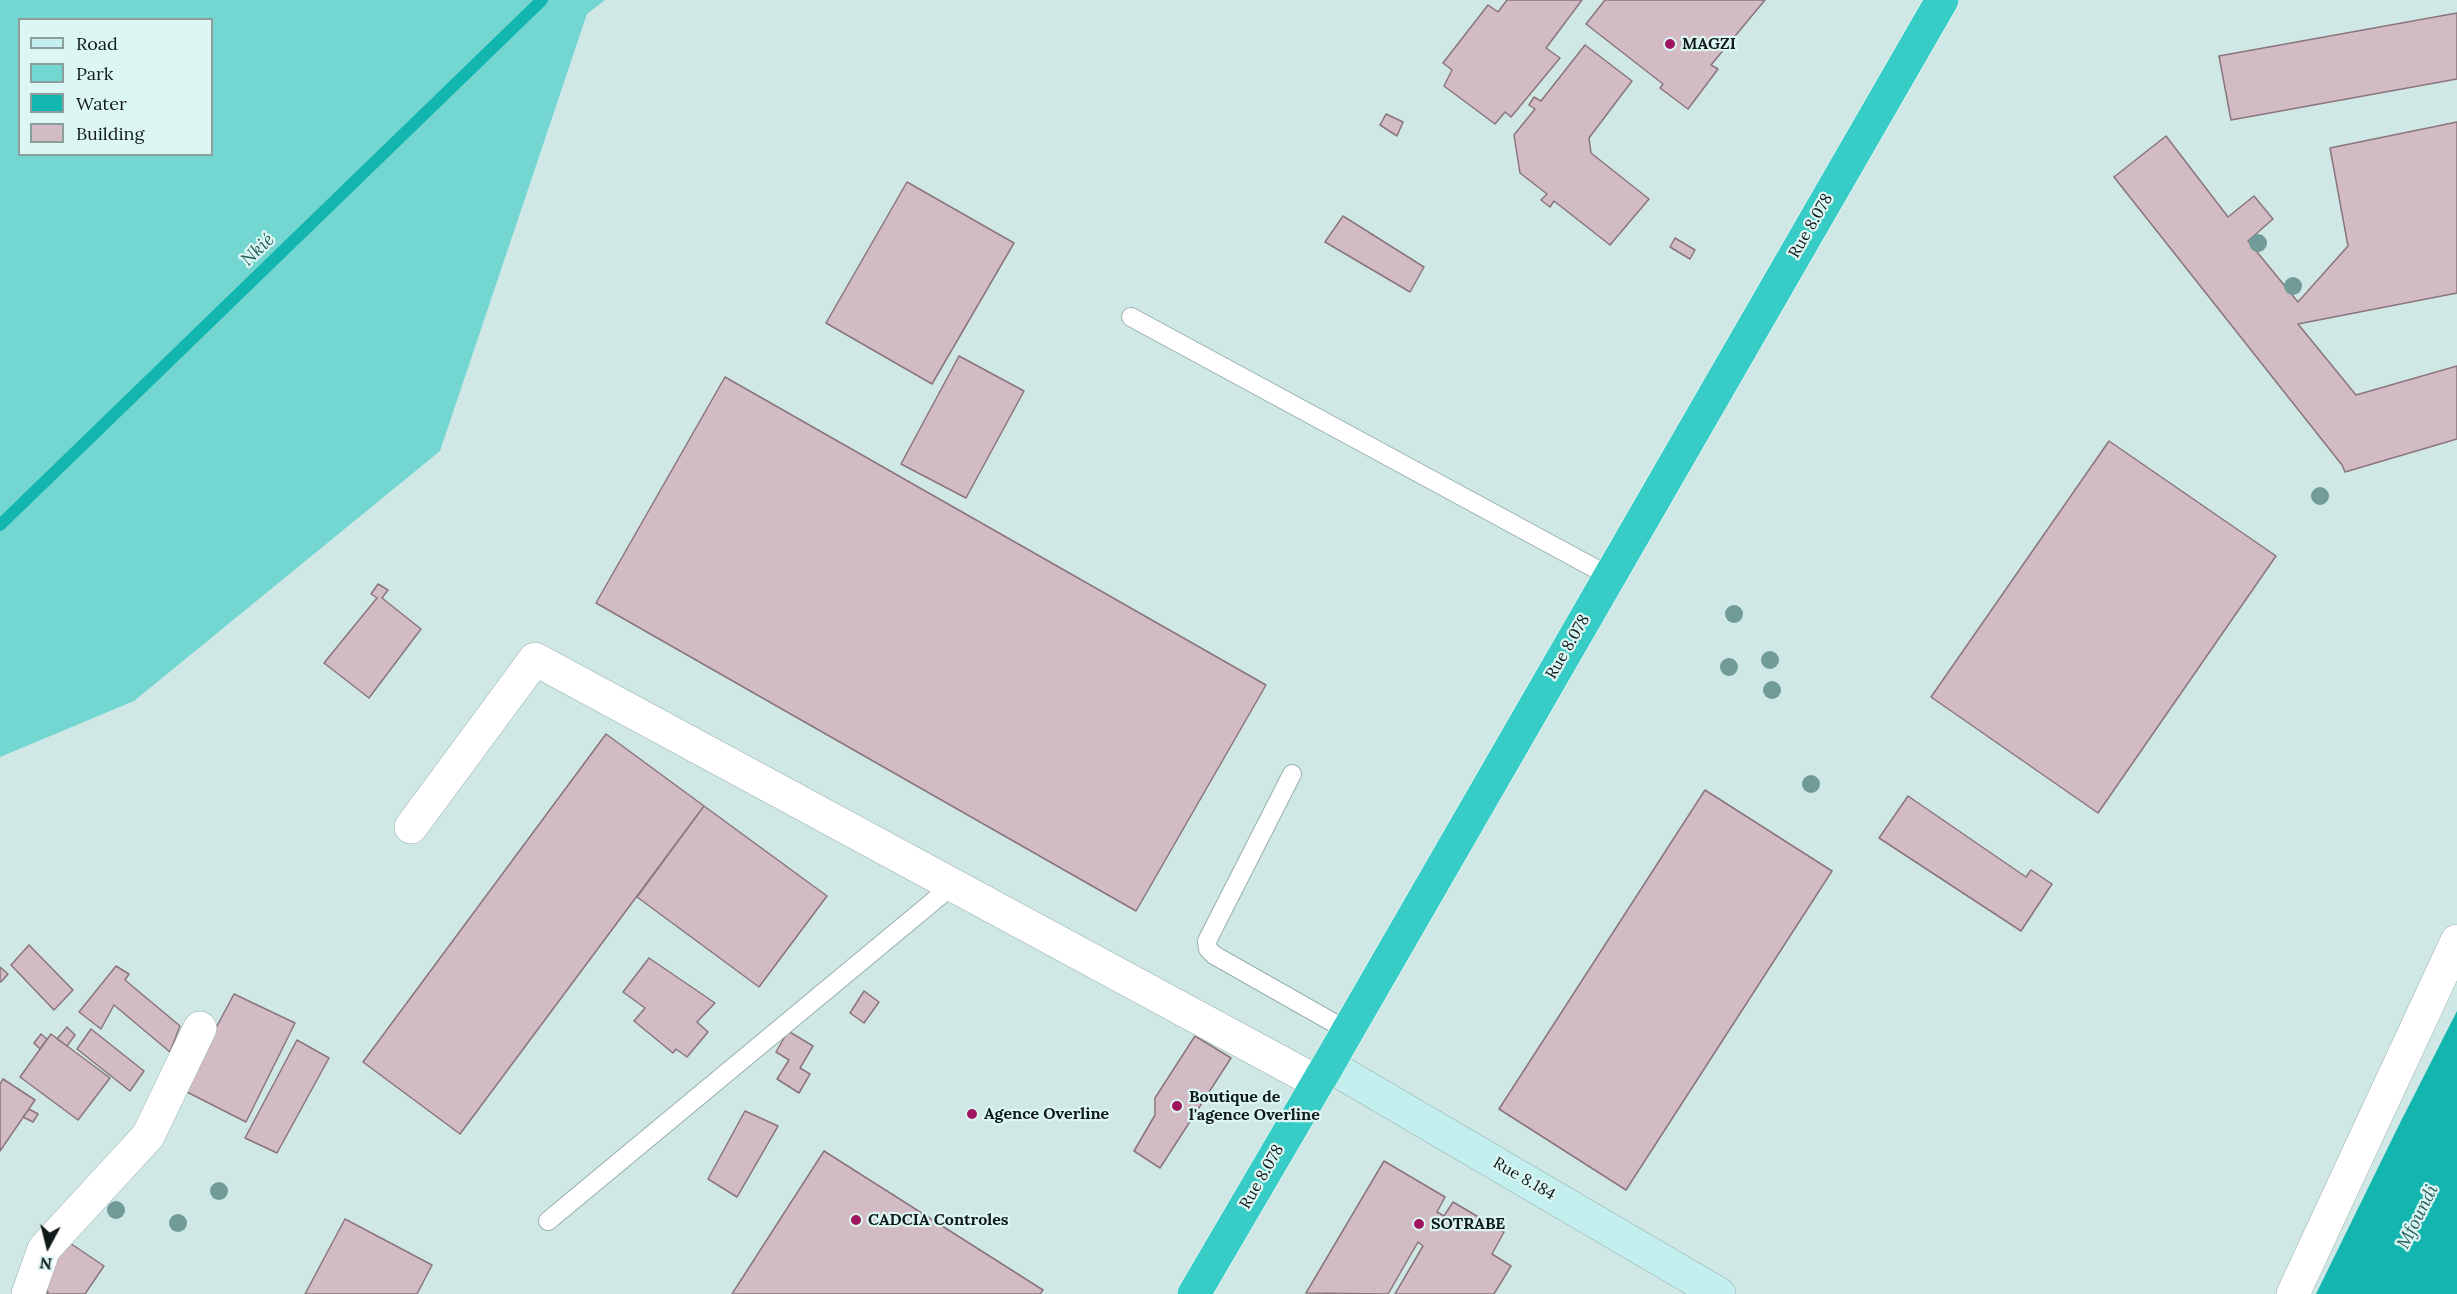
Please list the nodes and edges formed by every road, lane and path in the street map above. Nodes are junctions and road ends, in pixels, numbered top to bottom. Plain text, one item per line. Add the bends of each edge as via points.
1 (1942, 0) edge
2 (1131, 317) dead end
3 (1609, 576) junction
4 (1292, 774) dead end
5 (411, 827) dead end
6 (953, 885) junction
7 (2457, 941) edge
8 (200, 1028) dead end
9 (1348, 1031) junction
10 (1323, 1073) junction
11 (548, 1221) dead end
12 (28, 1294) edge
13 (1194, 1294) edge
14 (1719, 1294) edge
15 (2293, 1294) edge

1 - 3 highway, Rue 8.078
2 - 3 lane
3 - 9 highway, Rue 8.078
4 - 9 lane via 1207,941 1214,955
5 - 6 street via 535,659
6 - 10 street
6 - 11 lane
7 - 15 street
8 - 12 street via 148,1136 44,1249
9 - 10 highway, Rue 8.078
10 - 13 highway, Rue 8.078
10 - 14 street, Rue 8.184

